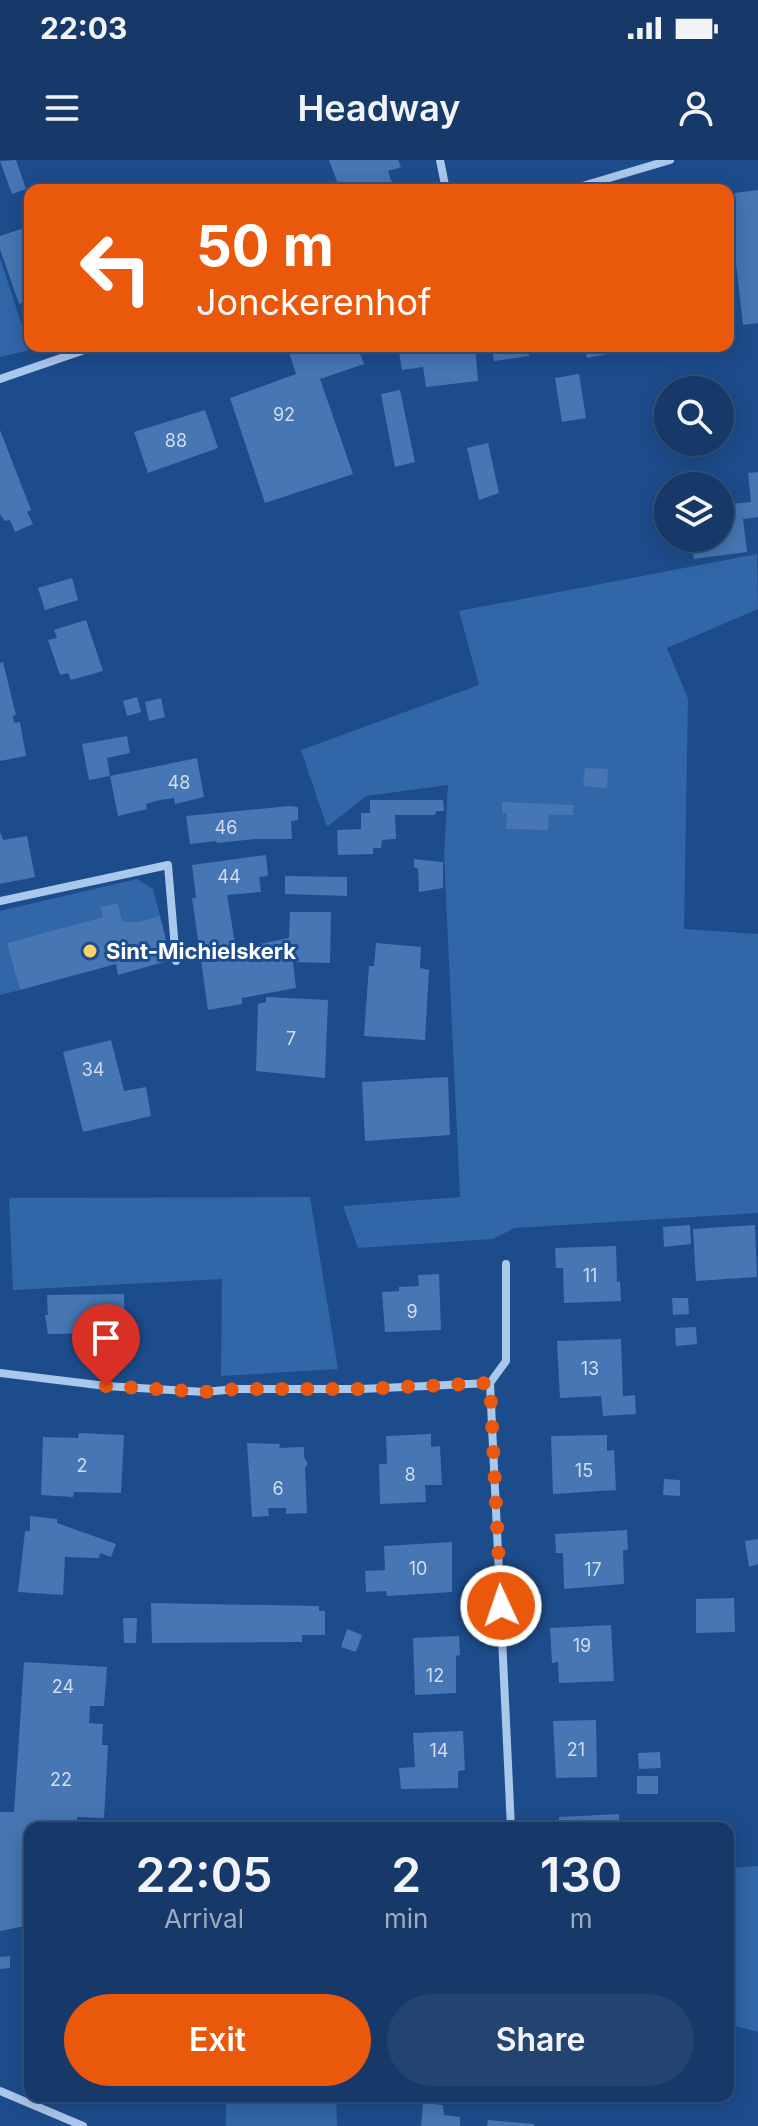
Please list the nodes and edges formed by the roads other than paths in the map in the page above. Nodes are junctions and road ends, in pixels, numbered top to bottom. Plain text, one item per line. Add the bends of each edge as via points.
1 (440, 160) edge
2 (670, 160) edge
3 (445, 184) edge
4 (589, 184) edge
5 (79, 352) edge
6 (0, 379) edge
7 (0, 901) edge
8 (176, 961) dead end
9 (506, 1264) dead end
10 (0, 1373) edge
11 (490, 1383) junction
12 (511, 1822) edge
13 (0, 2091) edge
14 (24, 2101) edge
15 (26, 2102) edge
16 (83, 2126) edge

1 - 3 street
2 - 4 street
5 - 6 street
7 - 8 street via 168,865
9 - 11 street via 506,1361
10 - 11 street via 204,1392
11 - 12 street
13 - 14 street
15 - 16 street

